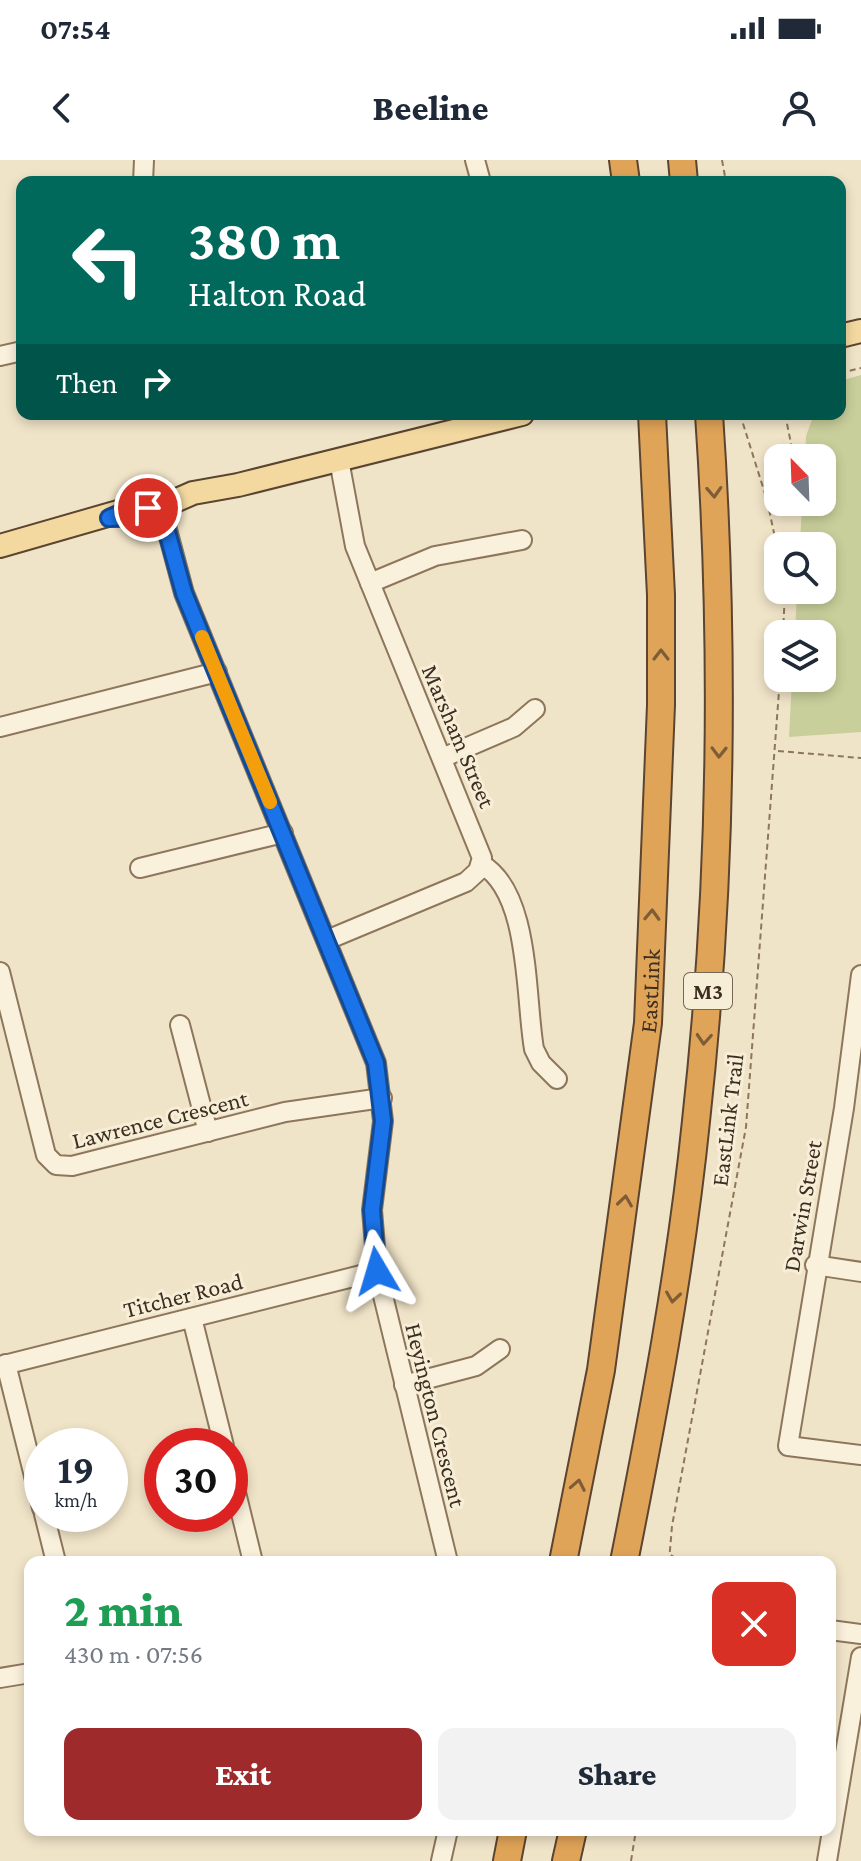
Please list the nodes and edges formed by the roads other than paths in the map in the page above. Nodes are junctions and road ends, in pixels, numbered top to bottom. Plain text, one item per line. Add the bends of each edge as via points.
1 (498, 420) edge
2 (652, 420) edge
3 (709, 420) edge
4 (339, 460) junction
5 (162, 512) junction
6 (522, 540) dead end
7 (0, 546) edge
8 (370, 583) junction
9 (217, 672) junction
10 (535, 709) dead end
11 (0, 727) edge
12 (442, 758) junction
13 (283, 833) junction
14 (481, 864) junction
15 (140, 868) dead end
16 (327, 940) junction
17 (0, 972) edge
18 (861, 975) edge
19 (180, 1025) dead end
20 (557, 1079) dead end
21 (382, 1098) junction
22 (208, 1132) junction
23 (815, 1265) junction
24 (377, 1271) junction
25 (861, 1272) edge
26 (192, 1318) junction
27 (500, 1349) dead end
28 (3, 1365) edge
29 (404, 1385) junction
30 (220, 1428) edge
31 (24, 1442) edge
32 (861, 1455) edge
33 (48, 1532) edge
34 (246, 1532) edge
35 (54, 1556) edge
36 (252, 1556) edge
37 (447, 1556) edge
38 (564, 1556) edge
39 (625, 1556) edge
40 (836, 1631) edge
41 (861, 1634) edge
42 (861, 1657) edge
43 (24, 1674) edge
44 (0, 1678) edge
45 (836, 1807) edge
46 (447, 1836) edge
47 (512, 1836) edge
48 (572, 1836) edge
49 (831, 1836) edge
50 (441, 1861) edge
51 (507, 1861) edge
52 (566, 1861) edge
53 (827, 1861) edge

1 - 4 main road
38 -> 2 highway, EastLink / M3 via 601,1370 648,1023 661,705
3 -> 39 highway, M3 via 719,710 707,1009 672,1306
4 - 5 main road via 193,493
4 - 8 street, Marsham Street via 355,546
5 - 7 main road via 132,508
5 - 9 street, Heyington Crescent via 180,582
6 - 8 street via 435,556
8 - 12 street, Marsham Street
9 - 11 street
9 - 13 street, Heyington Crescent
10 - 12 street via 514,727
12 - 14 street, Marsham Street
13 - 15 street
13 - 16 street, Heyington Crescent
14 - 16 street via 466,882
14 - 20 street via 502,884 515,908 534,1049
16 - 21 street, Heyington Crescent via 370,1045
17 - 22 street, Lawrence Crescent via 52,1163 72,1166
18 - 23 street, Darwin Street via 844,1108
19 - 22 street
21 - 22 street, Lawrence Crescent via 285,1112
21 - 24 street, Heyington Crescent via 372,1210
23 - 25 street
23 - 32 street, Darwin Street via 788,1446
24 - 26 street, Titcher Road
24 - 29 street, Heyington Crescent
26 - 28 street, Titcher Road
26 - 30 street
27 - 29 street via 476,1366
28 - 31 street
29 - 37 street, Heyington Crescent
33 - 35 street
34 - 36 street
40 - 41 street
42 - 45 street
43 - 44 street
46 - 50 street
47 - 51 highway
48 - 52 highway
49 - 53 street

